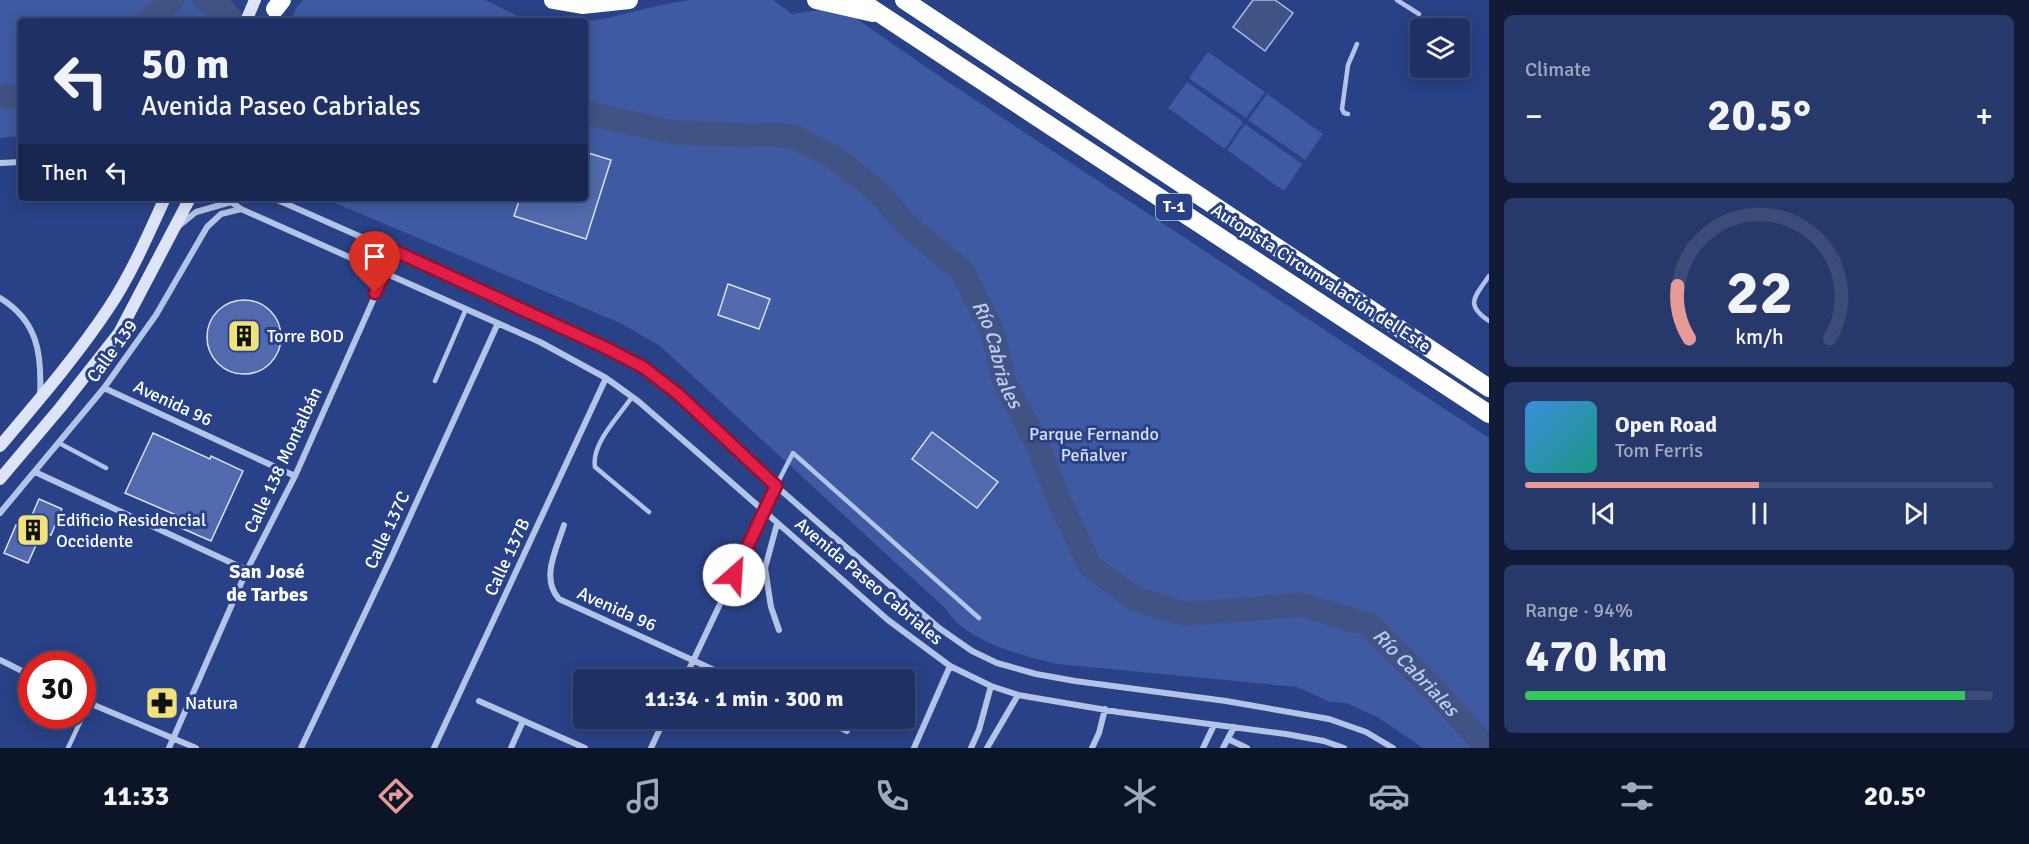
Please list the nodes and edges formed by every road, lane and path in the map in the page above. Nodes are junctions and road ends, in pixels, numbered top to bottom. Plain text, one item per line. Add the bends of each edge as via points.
1 (255, 0) edge
2 (553, 0) edge
3 (629, 0) edge
4 (816, 0) edge
5 (859, 0) edge
6 (904, 0) edge
7 (1397, 0) edge
8 (1419, 14) dead end
9 (884, 15) junction
10 (247, 18) edge
11 (1357, 44) dead end
12 (1348, 114) dead end
13 (18, 162) edge
14 (0, 163) edge
15 (164, 201) edge
16 (188, 201) edge
17 (280, 201) edge
18 (241, 209) junction
19 (174, 229) junction
20 (395, 251) junction
21 (384, 273) junction
22 (1489, 276) edge
23 (0, 298) edge
24 (466, 309) junction
25 (1489, 321) edge
26 (498, 324) junction
27 (606, 378) junction
28 (435, 381) dead end
29 (104, 388) junction
30 (1489, 388) edge
31 (632, 397) junction
32 (40, 398) junction
33 (1489, 414) edge
34 (59, 443) junction
35 (0, 446) edge
36 (106, 468) dead end
37 (35, 472) junction
38 (295, 476) junction
39 (0, 479) edge
40 (776, 486) junction
41 (649, 512) dead end
42 (764, 512) junction
43 (0, 513) edge
44 (777, 524) junction
45 (564, 525) dead end
46 (247, 570) junction
47 (979, 618) dead end
48 (779, 630) dead end
49 (0, 660) edge
50 (693, 660) junction
51 (950, 666) junction
52 (18, 669) edge
53 (689, 669) edge
54 (712, 669) edge
55 (991, 686) junction
56 (1018, 695) junction
57 (479, 701) dead end
58 (96, 706) edge
59 (1105, 709) junction
60 (523, 721) junction
61 (1214, 725) junction
62 (1234, 727) junction
63 (75, 729) edge
64 (660, 729) edge
65 (174, 738) junction
66 (1228, 739) junction
67 (68, 748) edge
68 (169, 748) edge
69 (196, 748) edge
70 (301, 748) edge
71 (434, 748) edge
72 (511, 748) edge
73 (585, 748) edge
74 (651, 748) edge
75 (914, 748) edge
76 (971, 748) edge
77 (987, 748) edge
78 (1092, 748) edge
79 (1203, 748) edge
80 (1223, 748) edge
81 (1247, 748) edge
82 (1344, 748) edge
83 (1393, 748) edge

1 - 10 street
2 - 3 highway via 582,5
4 - 9 highway
5 - 9 highway, Autopista Circunvalación del Este / T-1
6 - 30 highway, Autopista Circunvalación del Este / T-1
7 - 8 lane
9 - 33 highway, Autopista Circunvalación del Este / T-1
11 - 12 lane via 1348,65 1342,109
13 - 14 street
15 - 32 street via 109,307
16 - 19 street
17 - 20 street, Avenida Paseo Cabriales
18 - 19 street, Avenida Paseo Cabriales via 231,202 213,206 196,212
18 - 21 street, Avenida Paseo Cabriales
18 - 29 street, Calle 139 via 222,214 207,227 156,315
19 - 39 street via 119,333
20 - 21 street, Calle 138 Montalbán
20 - 40 street, Avenida Paseo Cabriales via 643,367 678,394
21 - 24 street, Avenida Paseo Cabriales
21 - 38 street, Calle 138 Montalbán
22 - 25 lane via 1473,305
23 - 32 street via 15,307 30,324 42,368
24 - 26 street, Avenida Paseo Cabriales
24 - 28 lane
26 - 27 street, Avenida Paseo Cabriales
26 - 70 street, Calle 137C
27 - 31 street, Avenida Paseo Cabriales
27 - 71 street, Calle 137B
29 - 34 street, Calle 139
29 - 38 street, Avenida 96
31 - 41 lane via 597,445 593,458 595,467
31 - 42 street, Avenida Paseo Cabriales
32 - 35 street
34 - 36 lane
34 - 37 street, Calle 139
37 - 43 street, Calle 139
37 - 46 street
38 - 46 street, Calle 138 Montalbán
40 - 42 street
40 - 47 lane via 794,453
40 - 83 street, Avenida Paseo Cabriales via 939,628 997,663 1056,678 1329,719 1366,732
42 - 44 street, Avenida Paseo Cabriales
42 - 50 street
44 - 48 street via 765,568
44 - 51 street, Avenida Paseo Cabriales via 888,620
45 - 50 street, Avenida 96 via 549,580 559,599
46 - 65 street, Calle 138 Montalbán
49 - 52 street
50 - 53 street
50 - 54 street, Avenida 96
51 - 55 street, Avenida Paseo Cabriales
51 - 75 street
55 - 56 street, Avenida Paseo Cabriales
55 - 76 street
56 - 59 street, Avenida Paseo Cabriales
56 - 77 street
57 - 60 street
58 - 65 street
59 - 61 street, Avenida Paseo Cabriales
59 - 78 street
60 - 72 street
60 - 73 street
61 - 62 street, Avenida Paseo Cabriales
61 - 79 street
62 - 66 street
62 - 82 street, Avenida Paseo Cabriales via 1324,741
63 - 67 lane
64 - 74 street
65 - 68 street, Calle 138 Montalbán
65 - 69 street
66 - 80 street
66 - 81 street

